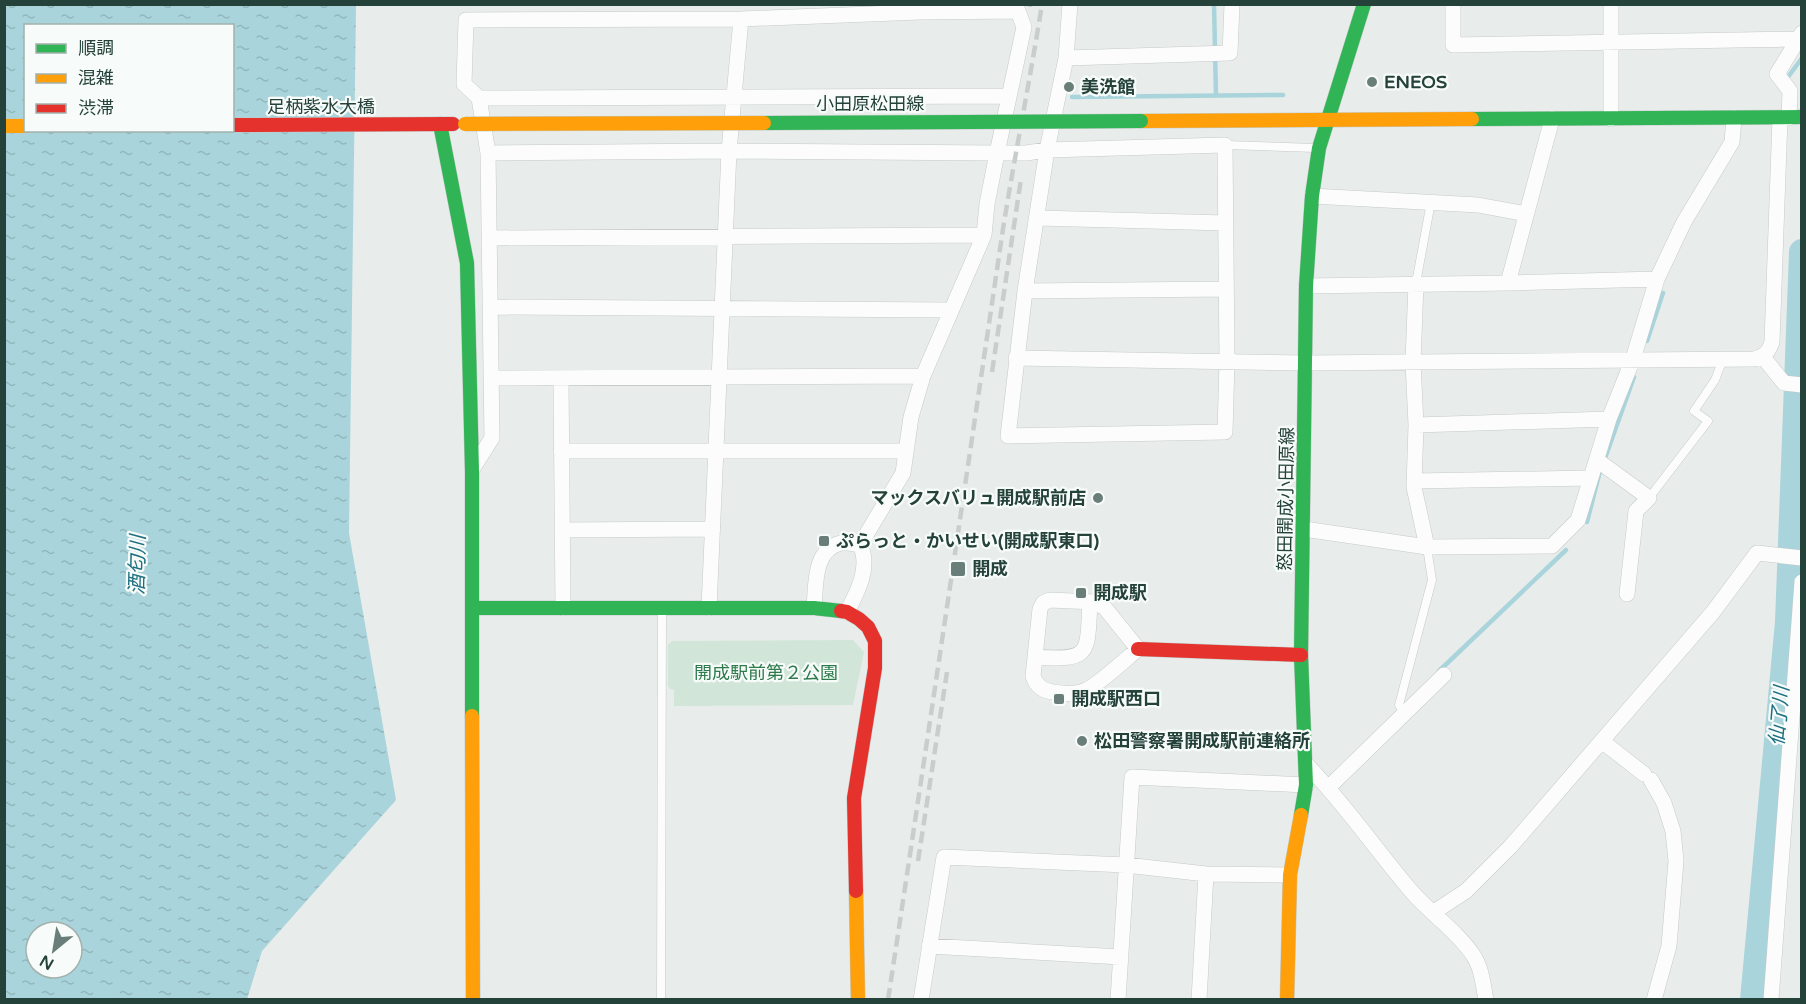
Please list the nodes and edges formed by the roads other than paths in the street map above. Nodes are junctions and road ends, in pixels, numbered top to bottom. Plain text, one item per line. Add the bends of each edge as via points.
1 (1070, 4) edge
2 (1232, 4) edge
3 (1364, 4) edge
4 (1453, 4) edge
5 (1611, 4) edge
6 (919, 8) edge
7 (741, 19) junction
8 (1799, 36) edge
9 (1611, 42) junction
10 (1066, 58) junction
11 (1010, 96) junction
12 (479, 98) junction
13 (734, 98) junction
14 (1734, 118) junction
15 (1790, 118) edge
16 (1552, 119) junction
17 (1611, 119) junction
18 (1329, 120) junction
19 (411, 124) joint
20 (440, 124) junction
21 (234, 125) edge
22 (4, 126) edge
23 (24, 126) edge
24 (1225, 146) junction
25 (1319, 148) junction
26 (1047, 150) junction
27 (729, 151) junction
28 (488, 153) junction
29 (997, 153) junction
30 (1312, 196) junction
31 (1431, 202) junction
32 (1526, 214) junction
33 (1038, 218) junction
34 (1225, 223) junction
35 (726, 235) junction
36 (984, 235) junction
37 (489, 238) junction
38 (1657, 279) junction
39 (1416, 283) junction
40 (1508, 283) junction
41 (1306, 286) junction
42 (1226, 290) junction
43 (1025, 291) junction
44 (490, 307) junction
45 (724, 308) junction
46 (951, 310) junction
47 (1763, 357) junction
48 (1016, 358) junction
49 (1633, 359) junction
50 (1724, 359) junction
51 (1227, 361) junction
52 (1413, 362) junction
53 (1306, 363) junction
54 (923, 376) junction
55 (720, 377) junction
56 (492, 378) junction
57 (561, 379) junction
58 (1796, 385) edge
59 (1609, 418) junction
60 (1416, 425) junction
61 (561, 451) junction
62 (717, 451) junction
63 (906, 451) junction
64 (1597, 460) junction
65 (472, 471) junction
66 (1591, 478) junction
67 (1414, 481) junction
68 (1649, 498) junction
69 (713, 529) junction
70 (1304, 529) junction
71 (562, 530) junction
72 (860, 545) junction
73 (1427, 547) junction
74 (1794, 558) edge
75 (1802, 582) edge
76 (1627, 594) dead end
77 (1090, 602) junction
78 (472, 608) junction
79 (563, 608) junction
80 (662, 608) junction
81 (709, 608) junction
82 (814, 608) junction
83 (847, 612) junction
84 (1137, 649) junction
85 (1301, 655) junction
86 (1035, 657) junction
87 (1444, 675) dead end
88 (1798, 687) edge
89 (1402, 709) junction
90 (1603, 742) junction
91 (1306, 764) junction
92 (1306, 785) junction
93 (1329, 787) junction
94 (1126, 865) junction
95 (1206, 874) junction
96 (1290, 874) junction
97 (1434, 912) junction
98 (929, 946) junction
99 (1121, 957) junction
100 (473, 999) edge
101 (661, 999) edge
102 (858, 999) edge
103 (921, 999) edge
104 (1118, 999) edge
105 (1199, 999) edge
106 (1287, 999) edge
107 (1486, 999) edge
108 (1654, 999) edge
109 (1771, 999) edge

1 - 10 street
2 - 10 street via 1230,53
3 - 18 street, 怒田開成小田原線
4 - 9 street via 1453,45
5 - 9 street
6 - 7 street
6 - 11 street via 1018,11 1024,27
7 - 12 street via 466,20 464,84
7 - 13 street
8 - 9 street
8 - 15 street via 1777,74 1790,91
9 - 17 street
10 - 26 street
11 - 13 street
11 - 29 street
12 - 13 street
12 - 28 street
13 - 27 street
14 - 15 street, 小田原松田線
14 - 17 street, 小田原松田線
14 - 38 street via 1732,142 1684,222
15 - 47 street via 1772,342
16 - 17 street, 小田原松田線
16 - 18 street, 小田原松田線
16 - 32 street
18 - 20 street, 小田原松田線, bridge
18 - 25 street, 怒田開成小田原線
19 - 20 street, 小田原松田線
19 - 21 street, 足柄紫水大橋
20 - 65 street via 467,263
22 - 23 street
24 - 25 lane
24 - 26 street
24 - 34 street
25 - 30 street, 怒田開成小田原線
26 - 29 street
26 - 33 street
27 - 28 street
27 - 29 street
27 - 35 street
28 - 37 street
29 - 36 street
30 - 31 street
30 - 41 street, 怒田開成小田原線
31 - 32 street
31 - 39 lane
32 - 40 street
33 - 34 street
33 - 43 street
34 - 42 street
35 - 36 street
35 - 37 street
35 - 45 street
36 - 46 street
37 - 44 street
38 - 40 street
38 - 49 street
39 - 40 street
39 - 41 street
39 - 52 street
41 - 53 street, 怒田開成小田原線
42 - 43 street
42 - 51 street
43 - 48 street
44 - 45 street
44 - 56 street
45 - 46 street
45 - 55 street
46 - 54 street
47 - 50 street
47 - 58 street via 1779,378
48 - 51 street
48 - 51 street via 1008,436 1225,432
49 - 50 street
49 - 52 street
49 - 59 street
50 - 68 lane via 1694,411 1708,421
51 - 53 street
52 - 53 street
52 - 60 street
53 - 70 street, 怒田開成小田原線
54 - 55 street
54 - 63 street
55 - 57 street
55 - 62 street
56 - 57 street
56 - 65 street via 492,438
57 - 61 street
59 - 60 street
59 - 64 street
60 - 67 street
61 - 62 street
61 - 71 street
62 - 63 street
62 - 69 street
63 - 72 street via 903,473
64 - 66 street
64 - 68 street
65 - 78 street
66 - 67 street
66 - 73 street via 1578,520 1552,546
67 - 73 street
68 - 76 street via 1636,511
69 - 71 street
69 - 81 street
70 - 73 street
70 - 85 street, 怒田開成小田原線
71 - 79 street
72 - 82 street via 842,543 828,548 819,564
72 - 83 street via 864,552 861,581
73 - 89 lane via 1432,580
74 - 90 street via 1757,554
75 - 88 street
77 - 84 street via 1105,608
77 - 86 street via 1088,642 1080,654 1067,659
77 - 86 street via 1043,603
78 - 79 street
78 - 100 street
79 - 80 street
80 - 81 street
80 - 101 lane
81 - 82 street
82 - 83 street
83 - 102 street via 868,627 875,640 875,668 854,798
84 - 85 street
84 - 86 street via 1088,690 1076,693 1049,692 1035,683
85 - 91 street, 怒田開成小田原線
87 - 89 street
88 - 109 street
89 - 93 street
90 - 97 street via 1511,846 1466,891
90 - 108 street via 1648,777 1664,803 1673,831 1676,861 1669,946
91 - 92 street, 怒田開成小田原線
91 - 93 street
92 - 94 street via 1132,777
92 - 96 street, 怒田開成小田原線
93 - 97 street via 1414,894
94 - 95 street
94 - 98 street via 944,857
94 - 99 street
95 - 96 street
95 - 105 street
96 - 106 street, 怒田開成小田原線
97 - 107 street via 1474,956
98 - 99 street
98 - 103 street
99 - 104 street

